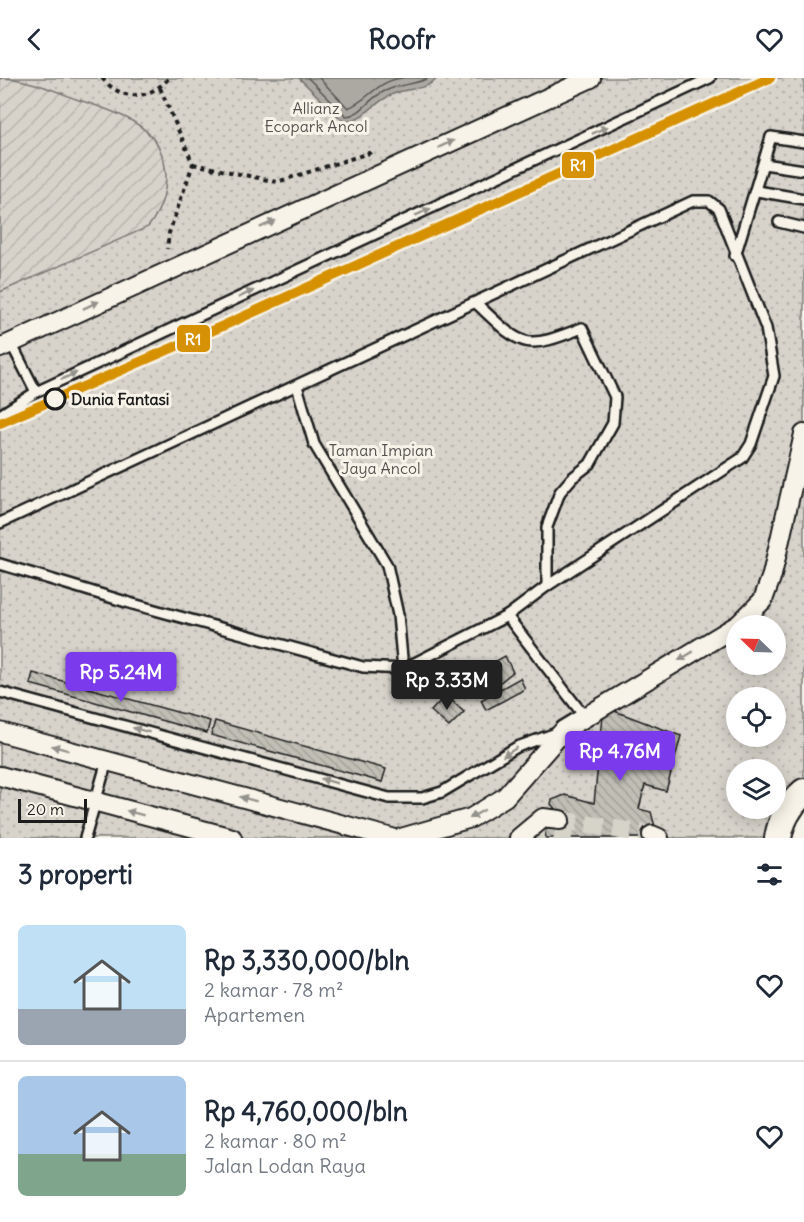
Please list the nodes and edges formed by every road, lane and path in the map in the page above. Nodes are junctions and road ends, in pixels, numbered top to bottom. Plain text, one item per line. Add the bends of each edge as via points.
1 (102, 78) edge
2 (169, 78) edge
3 (591, 78) edge
4 (710, 78) edge
5 (160, 88) junction
6 (804, 142) edge
7 (193, 164) junction
8 (764, 164) junction
9 (804, 170) edge
10 (381, 173) junction
11 (757, 191) junction
12 (804, 199) edge
13 (779, 222) dead end
14 (804, 228) edge
15 (735, 256) junction
16 (175, 267) junction
17 (476, 303) junction
18 (5, 345) edge
19 (297, 386) junction
20 (36, 392) junction
21 (0, 415) edge
22 (804, 435) edge
23 (0, 523) edge
24 (0, 564) edge
25 (547, 586) junction
26 (748, 615) edge
27 (507, 616) junction
28 (726, 632) edge
29 (403, 669) junction
30 (0, 692) edge
31 (584, 716) junction
32 (564, 730) junction
33 (0, 732) edge
34 (107, 761) junction
35 (0, 776) edge
36 (804, 792) edge
37 (95, 802) junction
38 (560, 820) tunnel mouth
39 (364, 834) edge
40 (85, 838) edge
41 (232, 838) edge
42 (392, 838) edge
43 (401, 838) edge
44 (519, 838) edge
45 (778, 838) edge

1 - 5 path via 121,94 134,97
2 - 5 path
10 -> 3 street
20 -> 4 lane
5 - 7 path
6 - 8 lane via 771,137
7 - 10 path via 277,182 369,153
7 - 16 path via 167,241
8 - 9 lane
8 - 11 lane
16 -> 10 street
11 - 12 lane
11 - 15 lane
13 - 14 lane
15 - 17 lane via 719,209 709,201 693,201
15 - 25 lane via 766,328 774,376 751,444 742,458 725,470
18 -> 16 street
17 - 19 lane
17 - 25 lane via 513,338 529,344 547,342 582,328 615,397 613,423 590,464 560,492 548,527
18 - 20 lane
19 - 23 lane
19 - 29 lane via 315,444 387,565 398,615
20 - 21 lane
22 - 26 street via 772,575 763,600
24 - 29 lane via 363,667
25 - 27 lane
27 - 29 lane
27 - 31 lane
28 -> 31 street
32 -> 30 lane via 517,747 442,792 422,798 389,798
31 - 32 street
32 -> 43 street via 505,797 471,818
34 -> 33 street
34 - 37 lane
39 -> 34 street
35 - 37 street
36 - 45 main road via 793,801
37 - 40 lane
41 -> 37 street
38 - 44 street via 543,818
39 - 42 street

